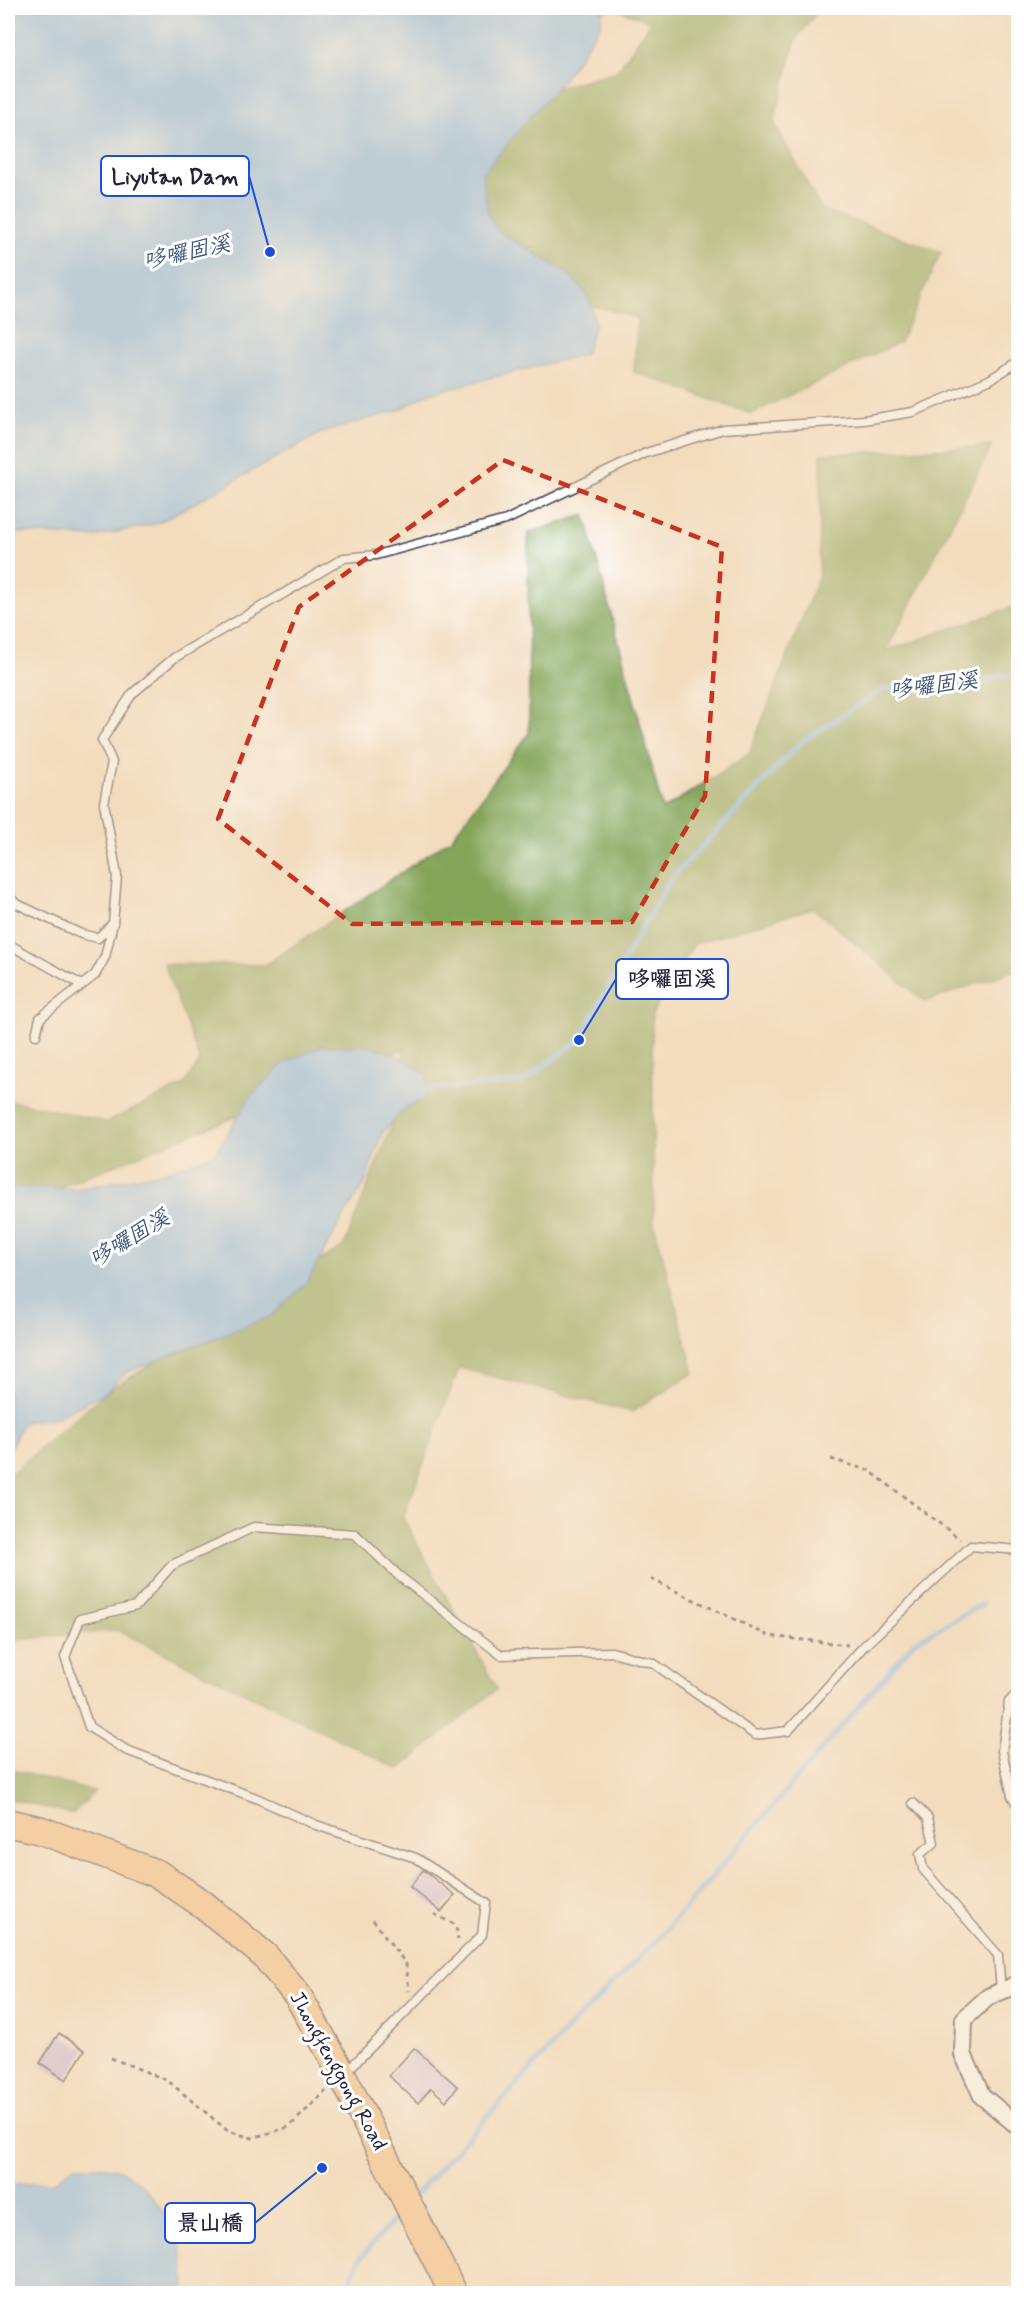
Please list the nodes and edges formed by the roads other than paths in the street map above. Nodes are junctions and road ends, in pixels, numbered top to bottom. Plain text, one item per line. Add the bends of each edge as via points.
1 (1018, 362) edge
2 (8, 894) edge
3 (113, 923) junction
4 (8, 945) edge
5 (81, 985) junction
6 (36, 1035) dead end
7 (1018, 1550) edge
8 (1018, 1692) edge
9 (913, 1803) dead end
10 (1018, 1806) edge
11 (8, 1823) edge
12 (1018, 1984) edge
13 (1001, 1992) junction
14 (343, 2075) junction
15 (1018, 2126) edge
16 (454, 2294) edge

1 - 3 lane via 990,380 913,412 864,420 723,429 646,453 506,520 376,555 344,558 174,658 132,694 102,740 111,762 104,803 117,876
2 - 3 lane via 15,903 81,934 98,938
3 - 5 lane via 105,957 95,975
4 - 5 lane
5 - 6 lane via 40,1018
7 - 14 lane via 970,1546 863,1647 788,1731 754,1736 653,1663 612,1652 501,1655 399,1576 355,1534 254,1527 172,1565 136,1606 80,1620 65,1657 89,1727 126,1750 316,1825 416,1858 486,1904 482,1935
8 - 10 lane via 1009,1702 1002,1752
9 - 13 lane via 928,1818 934,1843 921,1854 923,1869 998,1955
11 - 14 main road, Jhongfenggong Road via 59,1837 158,1874 204,1905 265,1956 298,1996
12 - 13 street
13 - 15 street via 988,1997 964,2019 963,2054 982,2096
14 - 16 main road, Jhongfenggong Road

